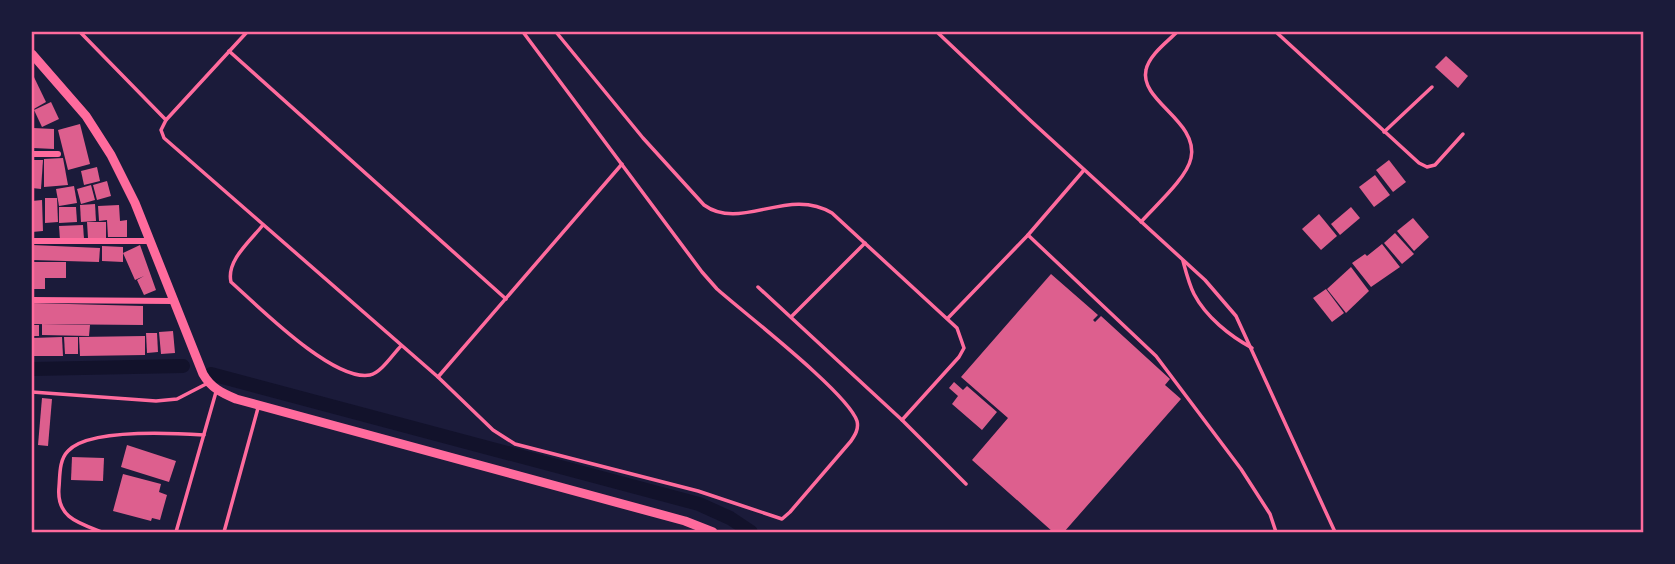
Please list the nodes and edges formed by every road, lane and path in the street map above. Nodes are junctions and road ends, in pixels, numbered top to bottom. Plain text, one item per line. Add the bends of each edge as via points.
1 (80, 32) edge
2 (90, 32) edge
3 (247, 32) edge
4 (523, 32) edge
5 (556, 32) edge
6 (937, 32) edge
7 (1177, 32) edge
8 (1276, 32) edge
9 (86, 37) junction
10 (229, 51) junction
11 (32, 54) edge
12 (1432, 86) dead end
13 (166, 120) junction
14 (1384, 132) junction
15 (1463, 134) dead end
16 (32, 154) edge
17 (58, 154) dead end
18 (623, 164) junction
19 (1084, 170) junction
20 (1141, 222) junction
21 (264, 225) junction
22 (1028, 236) junction
23 (32, 241) edge
24 (149, 241) junction
25 (865, 243) junction
26 (1182, 260) junction
27 (758, 287) dead end
28 (506, 299) junction
29 (32, 300) edge
30 (173, 301) junction
31 (791, 317) junction
32 (948, 318) junction
33 (401, 346) junction
34 (1252, 348) junction
35 (438, 377) junction
36 (208, 383) junction
37 (217, 390) junction
38 (32, 392) edge
39 (258, 406) junction
40 (902, 420) junction
41 (204, 435) junction
42 (966, 484) dead end
43 (102, 533) edge
44 (176, 533) edge
45 (224, 533) edge
46 (713, 533) edge
47 (1276, 533) edge
48 (1335, 533) edge

1 - 9 lane
2 - 9 lane
3 - 10 lane
4 - 18 lane
5 - 25 lane via 651,147 715,214 818,205
6 - 19 lane
7 - 20 lane via 1145,71 1147,83 1186,131 1192,144 1191,160
8 - 14 lane
9 - 13 lane
10 - 13 lane
10 - 28 lane
11 - 24 main road via 86,116 111,155
12 - 14 lane
13 - 21 lane via 161,130 164,138
14 - 15 lane via 1427,167 1435,165
16 - 17 street
18 - 28 lane
18 - 35 lane via 717,289 850,408 858,429 834,462 782,519 698,491 515,444 493,430
19 - 20 lane
19 - 22 lane
20 - 26 lane
21 - 33 lane
21 - 33 lane via 232,264 231,282 289,334 328,362 362,375 377,372
22 - 32 lane
22 - 47 lane via 1156,356 1241,469 1270,514
23 - 24 street
24 - 30 main road
25 - 31 lane
25 - 32 lane
26 - 34 lane via 1221,297
26 - 34 lane via 1204,308
27 - 31 lane
28 - 35 lane
29 - 30 street
30 - 36 main road
31 - 40 lane
32 - 40 lane via 964,348 960,357
33 - 35 lane
34 - 48 lane
36 - 37 main road
36 - 38 lane via 177,399 156,401
37 - 39 main road
37 - 41 lane
39 - 45 lane
39 - 46 main road via 685,521
40 - 42 lane
41 - 43 lane via 102,436 78,443 67,452 58,492 61,507 72,521
41 - 44 lane

